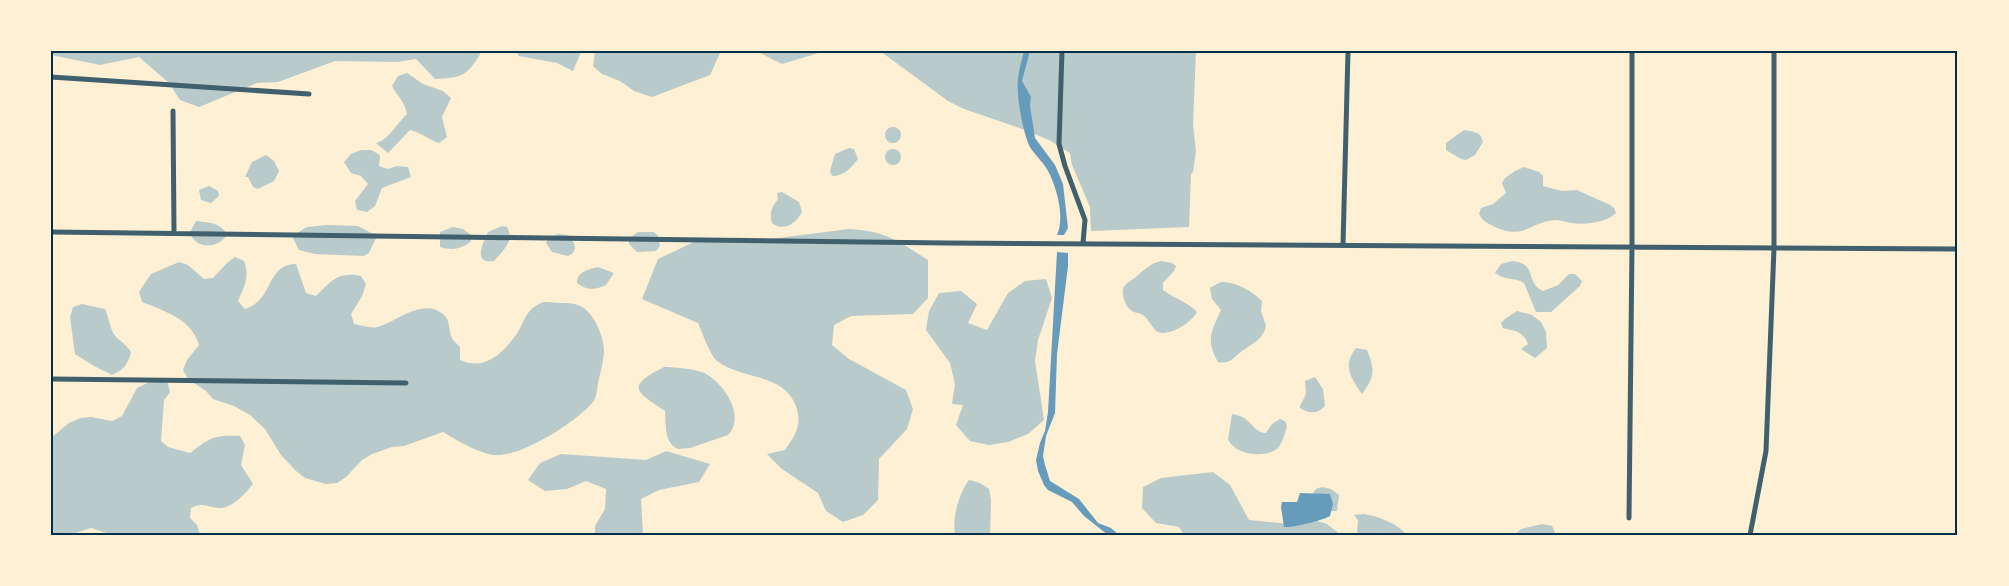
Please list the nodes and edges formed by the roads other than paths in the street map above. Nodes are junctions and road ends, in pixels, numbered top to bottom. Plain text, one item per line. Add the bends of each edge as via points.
1 (1062, 51) edge
2 (1348, 51) edge
3 (1632, 51) edge
4 (1774, 51) edge
5 (51, 77) edge
6 (309, 94) dead end
7 (173, 111) dead end
8 (51, 232) edge
9 (174, 233) junction
10 (1083, 244) junction
11 (1343, 245) junction
12 (1632, 247) junction
13 (1774, 248) junction
14 (1958, 249) edge
15 (51, 379) edge
16 (406, 383) dead end
17 (1629, 518) dead end
18 (1750, 535) edge

1 - 10 street via 1059,144 1085,220
2 - 11 street
3 - 12 street
4 - 13 street
5 - 6 street
7 - 9 street
8 - 9 street
9 - 10 street
10 - 11 street
11 - 12 street
12 - 13 street
12 - 17 street
13 - 14 street
13 - 18 street via 1766,451
15 - 16 street

